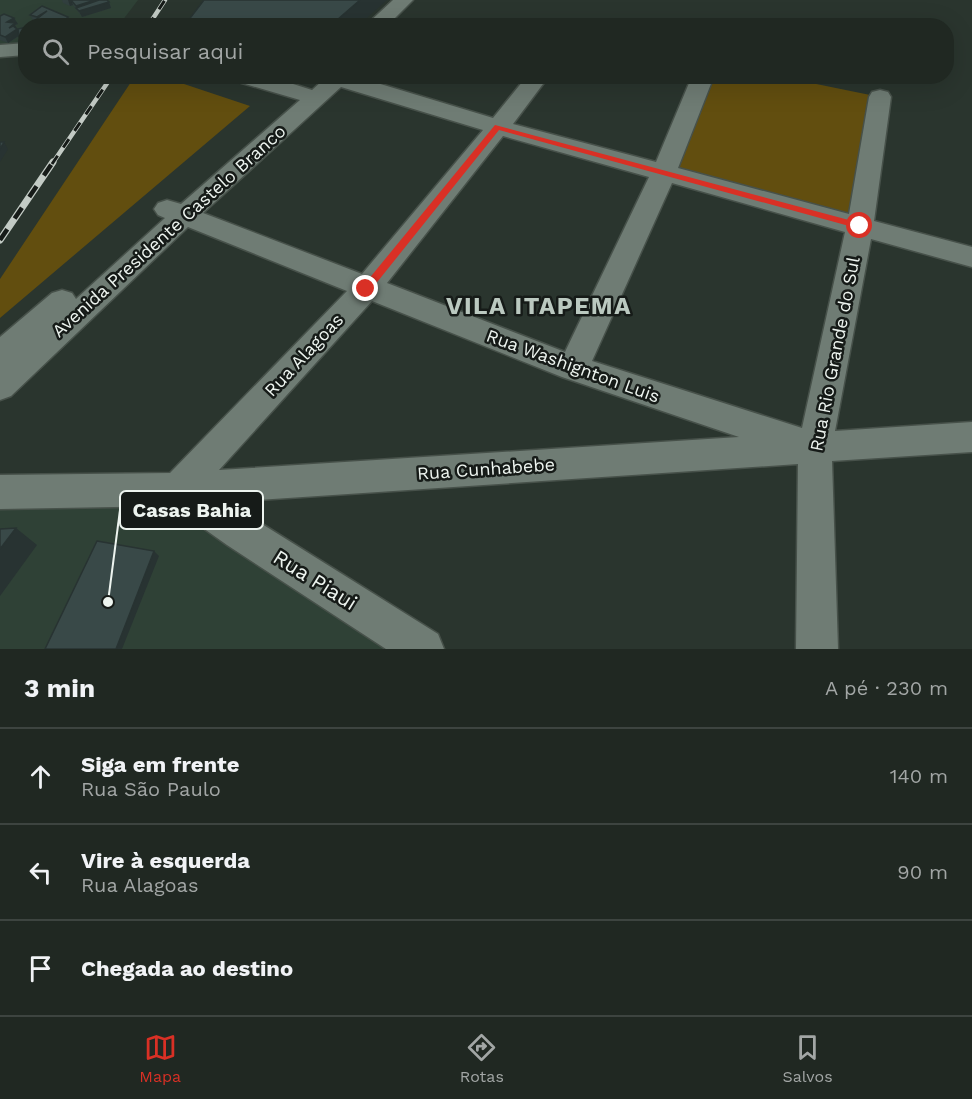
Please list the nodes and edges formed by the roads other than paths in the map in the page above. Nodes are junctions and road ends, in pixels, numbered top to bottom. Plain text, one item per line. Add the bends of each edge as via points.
1 (404, 0) edge
2 (423, 0) edge
3 (384, 18) edge
4 (406, 18) edge
5 (18, 50) edge
6 (0, 51) edge
7 (322, 84) edge
8 (327, 84) edge
9 (533, 84) edge
10 (700, 84) edge
11 (880, 98) dead end
12 (498, 127) junction
13 (664, 172) junction
14 (175, 212) junction
15 (860, 226) junction
16 (972, 257) edge
17 (366, 289) junction
18 (44, 331) junction
19 (0, 355) edge
20 (573, 368) junction
21 (0, 387) edge
22 (972, 437) edge
23 (815, 447) junction
24 (178, 489) junction
25 (0, 492) edge
26 (423, 649) edge
27 (817, 649) edge

1 - 3 street
2 - 4 street
5 - 6 street
7 - 14 street, Avenida Presidente Castelo Branco
8 - 12 street
9 - 12 street, Rua Alagoas
10 - 13 street
11 - 15 street, Rua Rio Grande do Sul
12 - 13 street
12 - 17 street, Rua Alagoas
13 - 15 street
13 - 20 street
14 - 17 street, Rua Washignton Luis
14 - 18 street, Avenida Presidente Castelo Branco
15 - 16 street
15 - 23 street, Rua Rio Grande do Sul
17 - 20 street, Rua Washignton Luis
17 - 24 street, Rua Alagoas
18 - 19 street, Avenida Presidente Castelo Branco
18 - 21 street, Avenida Presidente Castelo Branco
20 - 23 street, Rua Washignton Luis
22 - 23 street, Rua Cunhabebe
23 - 24 street, Rua Cunhabebe
23 - 27 street, Rua Rio Grande do Sul
24 - 25 street, Rua Cunhabebe
24 - 26 street, Rua Piaui

